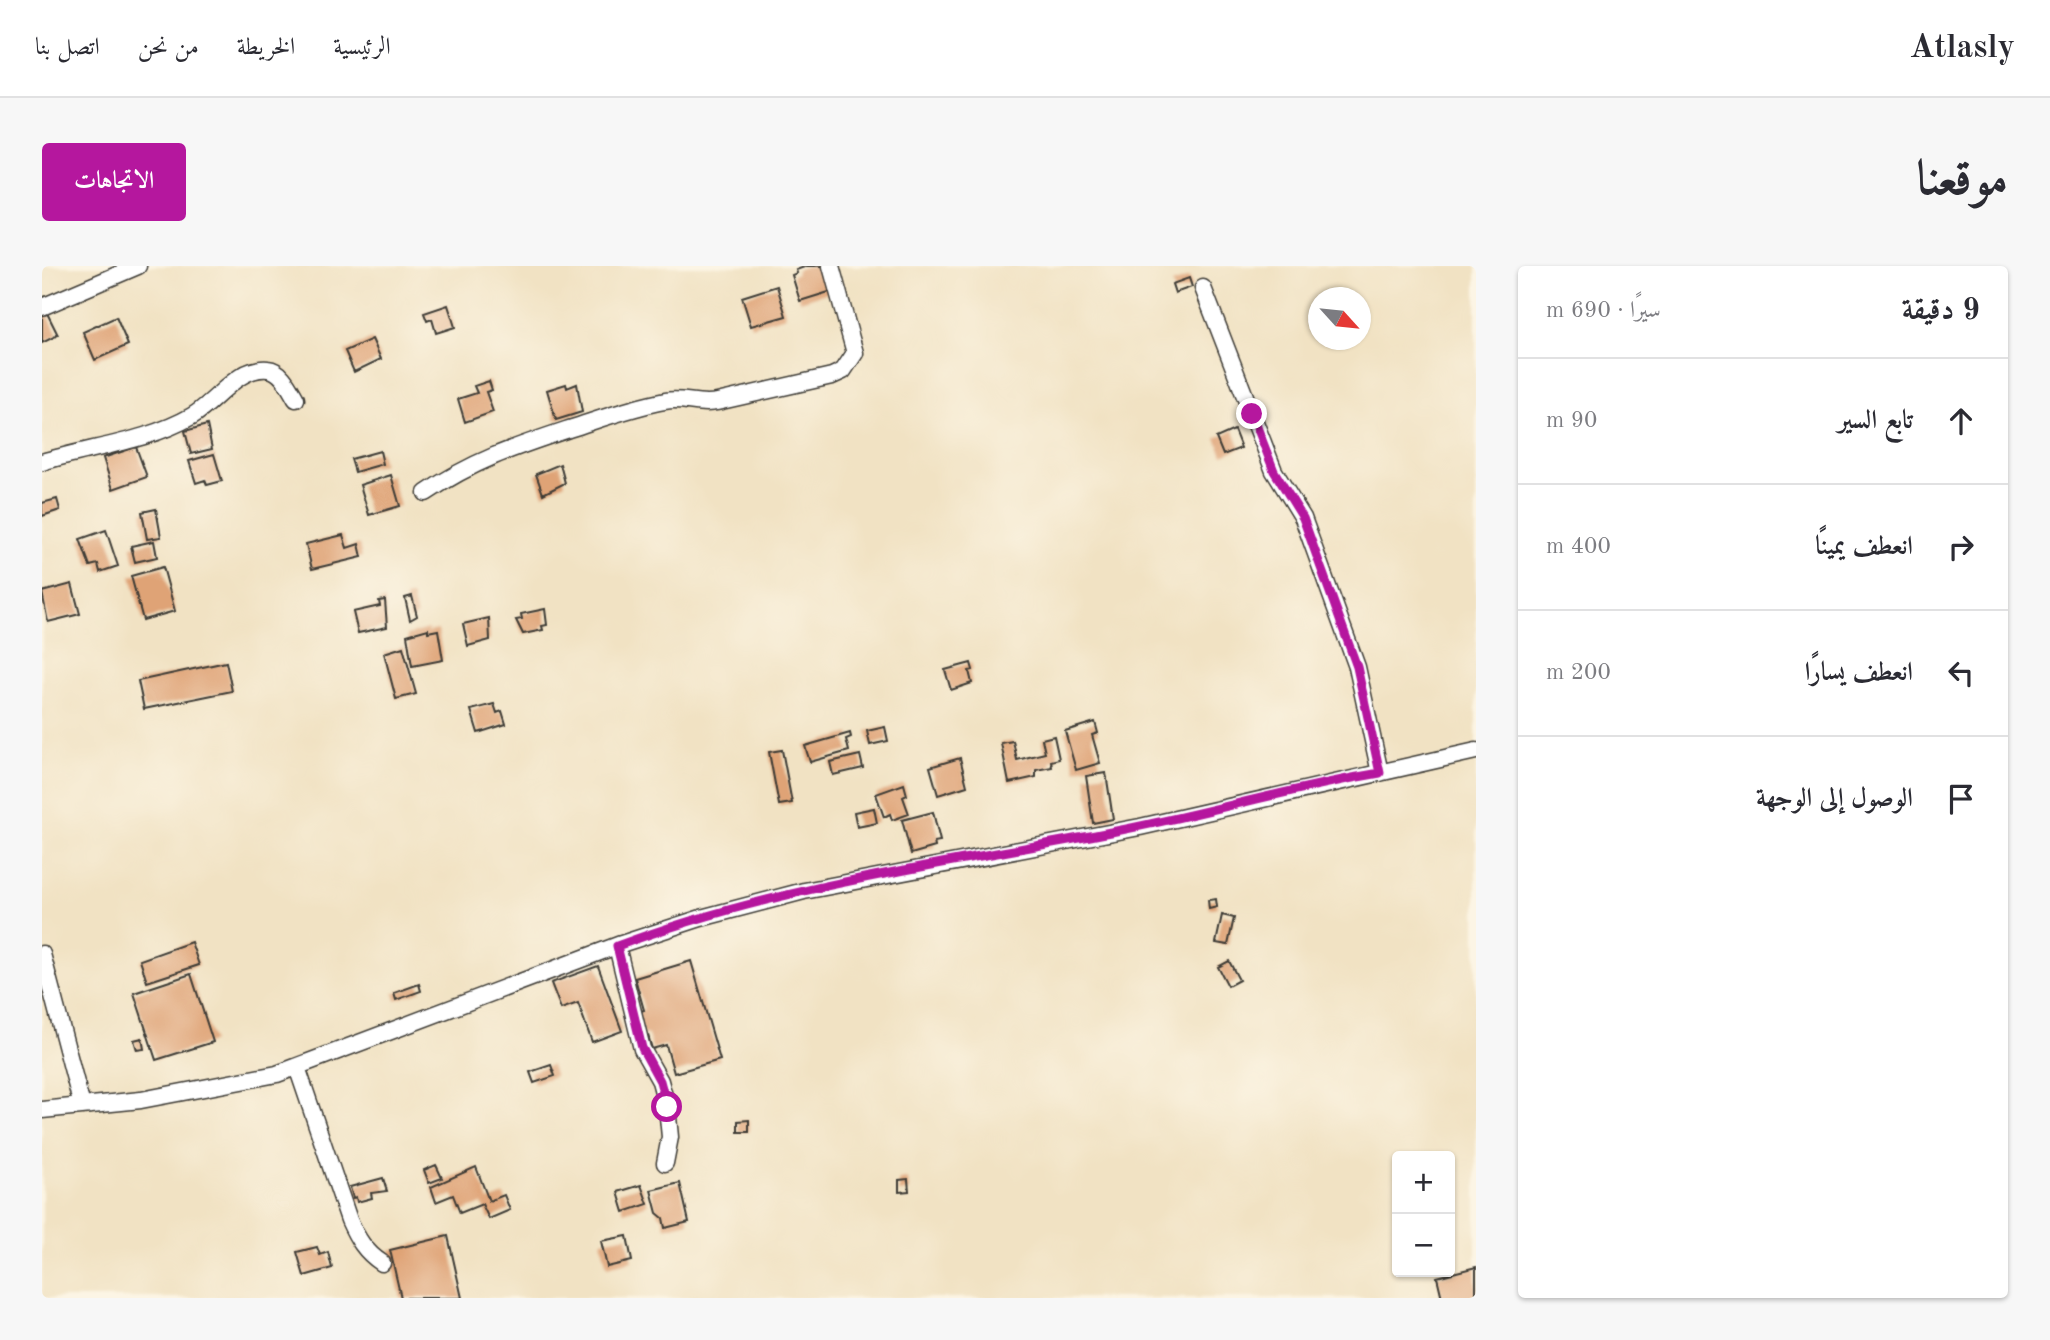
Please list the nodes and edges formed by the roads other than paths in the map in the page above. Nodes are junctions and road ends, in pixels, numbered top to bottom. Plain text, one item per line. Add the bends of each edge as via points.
1 (138, 266) edge
2 (831, 266) edge
3 (1203, 288) dead end
4 (42, 307) edge
5 (296, 399) dead end
6 (42, 462) edge
7 (426, 493) dead end
8 (1476, 751) edge
9 (1380, 773) junction
10 (617, 946) junction
11 (42, 954) edge
12 (297, 1067) junction
13 (82, 1106) junction
14 (42, 1110) edge
15 (665, 1163) dead end
16 (382, 1263) dead end

1 - 4 street
2 - 7 street via 855,352 842,371 718,402 700,405 667,400 613,415 495,453
3 - 9 street via 1274,471 1303,518 1353,654
5 - 6 street via 277,372 252,371 208,406 158,432
8 - 9 street
9 - 10 street via 1140,827 804,891
10 - 12 street
10 - 15 street via 642,1048 660,1081 667,1107 670,1137
11 - 13 street
12 - 13 street via 218,1086
12 - 16 street via 358,1241
13 - 14 street

